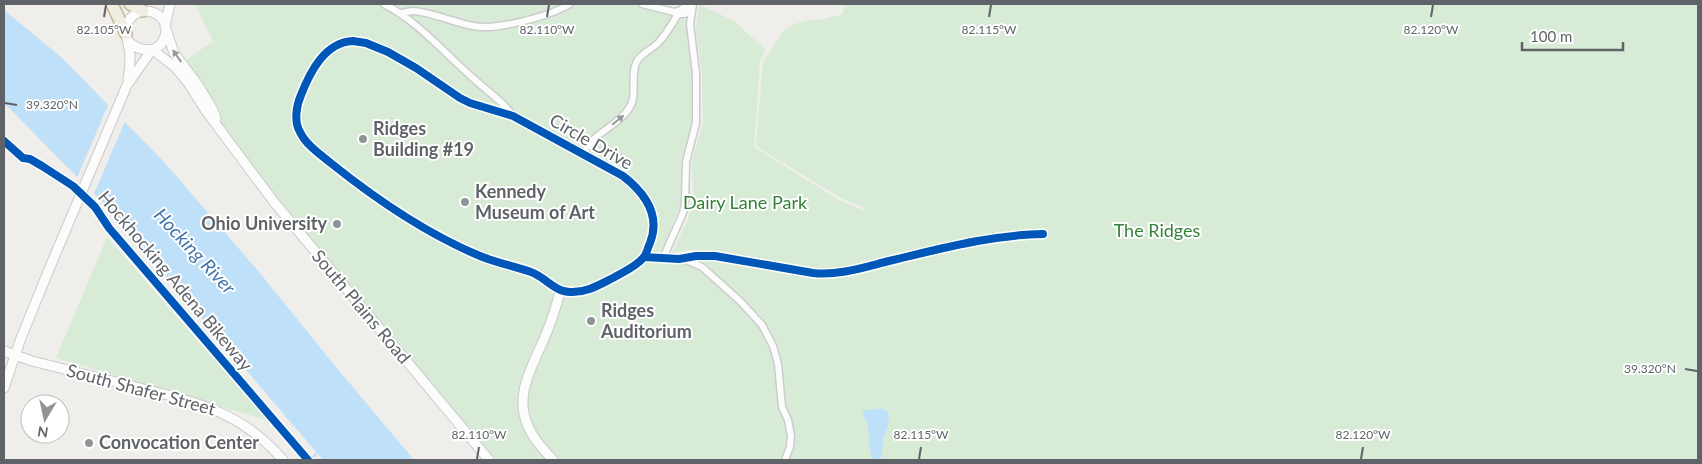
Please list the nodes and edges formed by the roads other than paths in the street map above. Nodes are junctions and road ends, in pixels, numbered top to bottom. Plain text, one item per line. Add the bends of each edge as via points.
1 (112, 4) edge
2 (130, 4) edge
3 (156, 4) edge
4 (170, 4) edge
5 (384, 4) edge
6 (570, 4) edge
7 (642, 4) edge
8 (691, 4) edge
9 (145, 11) junction
10 (402, 13) junction
11 (166, 28) junction
12 (127, 38) junction
13 (152, 50) junction
14 (126, 85) junction
15 (514, 116) junction
16 (220, 127) junction
17 (584, 153) junction
18 (1043, 234) dead end
19 (644, 257) junction
20 (663, 258) junction
21 (684, 259) junction
22 (560, 291) junction
23 (4, 351) edge
24 (15, 355) junction
25 (4, 388) edge
26 (283, 460) edge
27 (489, 460) edge
28 (553, 460) edge
29 (785, 460) edge

1 - 12 highway
2 - 9 highway
3 - 9 main road
4 - 11 main road
5 - 10 street
6 - 10 street via 548,14 495,28 462,24 415,10
7 - 8 street via 674,12
17 -> 8 street via 591,142 630,108 635,66 658,43 678,14 685,14
8 - 20 street via 696,123 686,162 683,213
9 - 11 main road via 158,16
9 - 12 main road via 135,14 129,21
10 - 15 street via 502,101
11 - 13 main road via 162,42
16 -> 11 main road, South Plains Road via 208,100 171,48
12 - 13 main road via 137,48
12 - 14 main road via 130,67
13 - 14 main road
13 - 16 main road, South Plains Road via 179,73
14 - 24 main road
15 - 17 street, Circle Drive
15 - 22 street, Circle Drive via 470,103 388,52 352,41 341,42 324,55 303,90 297,113 300,133 312,146 345,175 389,206 478,255 542,277
16 - 27 main road, South Plains Road via 274,202
17 - 19 street, Circle Drive via 627,179 649,204 655,220
18 - 21 street via 1016,234 972,241 831,273 709,256
19 - 20 street
19 - 22 street via 631,268 595,287 579,292
20 - 21 street
21 - 29 street via 702,267 740,301 762,325 773,346 782,407 791,436
22 - 28 main road via 522,397 528,428
23 - 24 main road, South Shafer Street
24 - 25 main road
24 - 26 main road, South Shafer Street via 210,407 247,427

